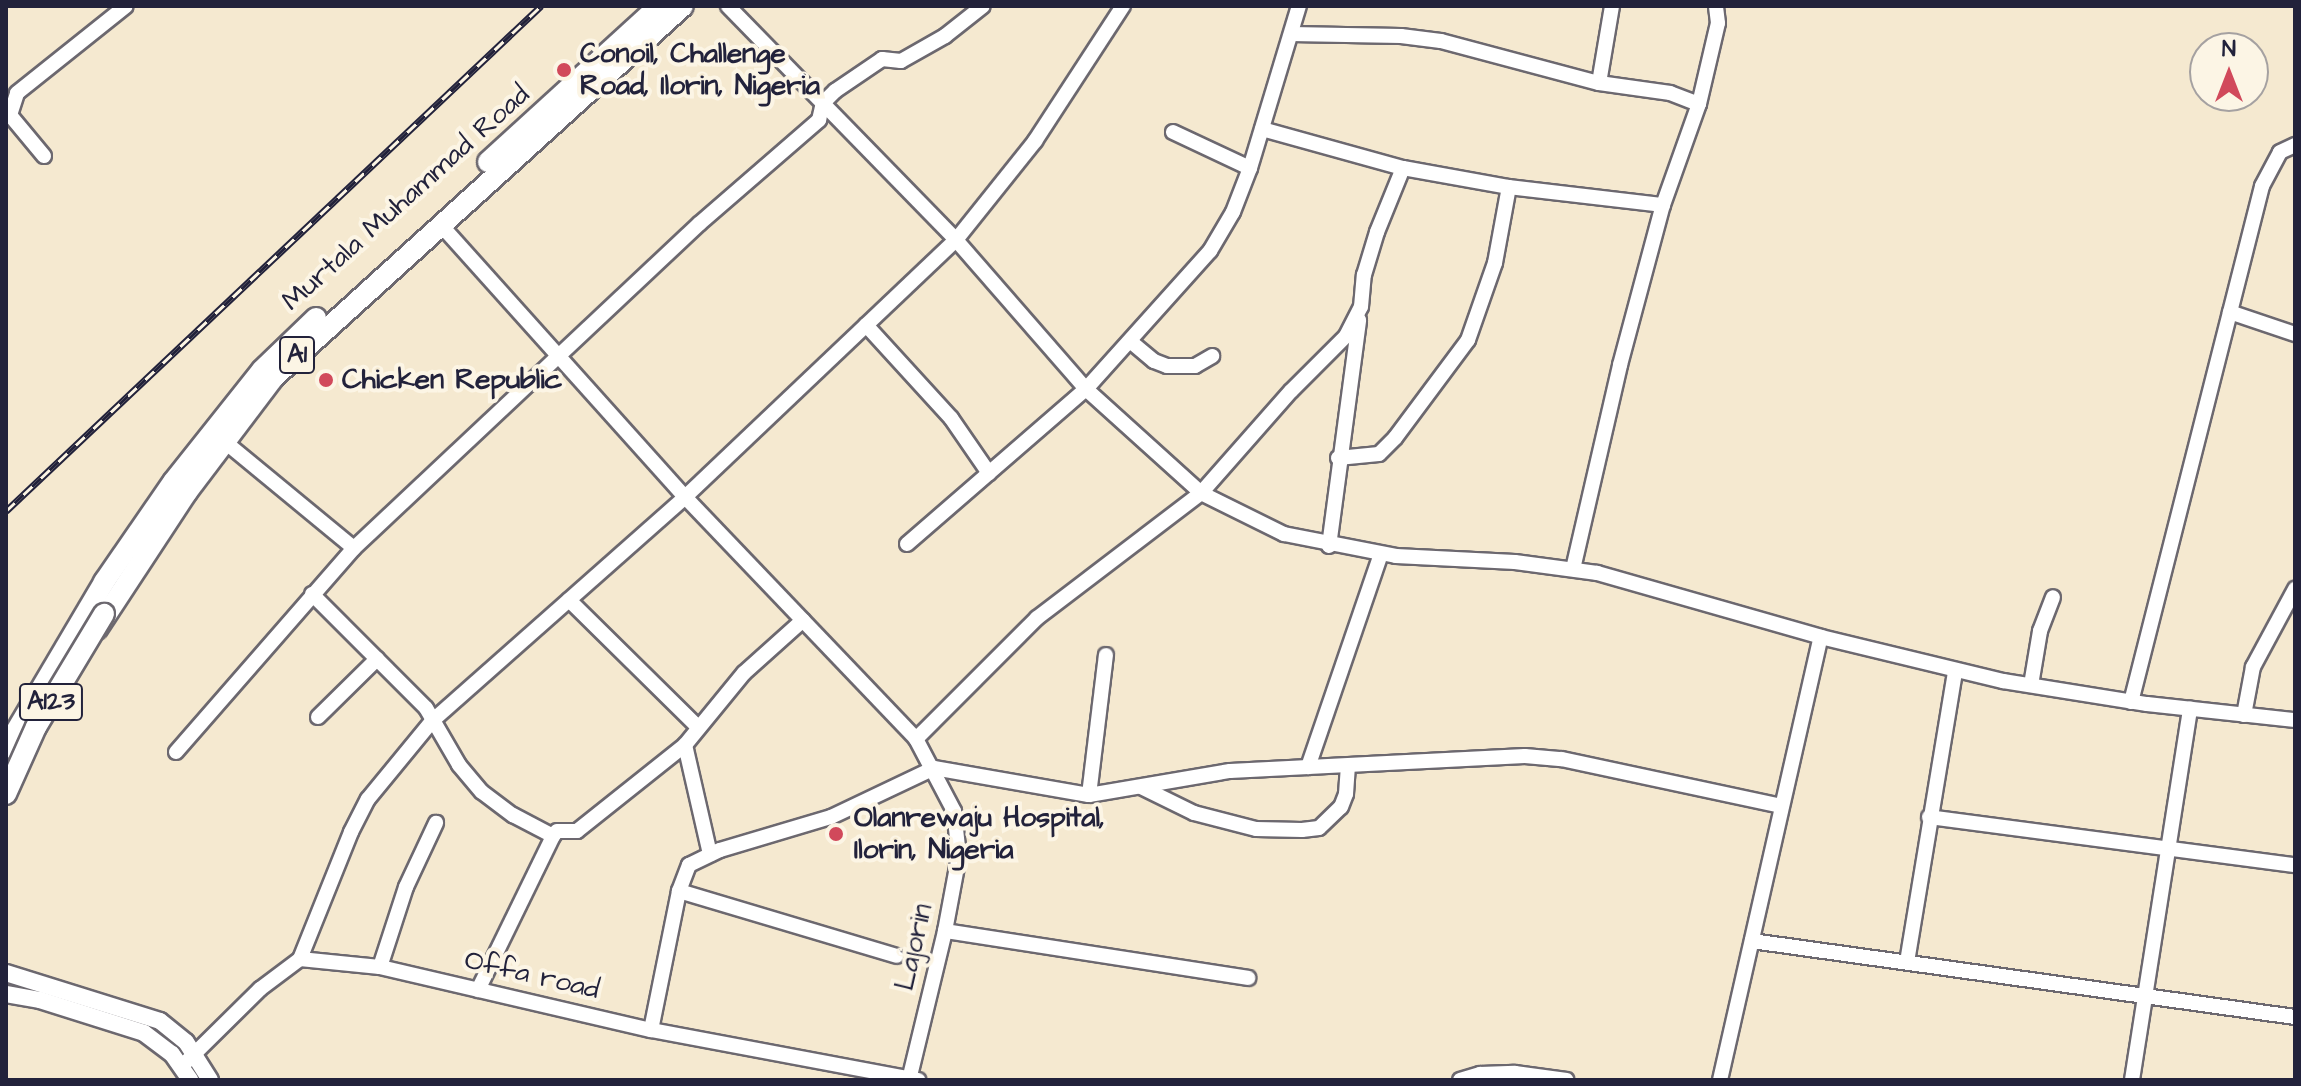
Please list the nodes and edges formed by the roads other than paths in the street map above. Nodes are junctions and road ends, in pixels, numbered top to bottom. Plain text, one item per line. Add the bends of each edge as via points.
1 (126, 6) edge
2 (659, 6) edge
3 (683, 6) edge
4 (728, 6) edge
5 (983, 6) edge
6 (1123, 6) edge
7 (1299, 6) edge
8 (1612, 6) edge
9 (1719, 9) edge
10 (1291, 34) junction
11 (1599, 83) junction
12 (823, 103) junction
13 (1699, 104) junction
14 (1262, 129) junction
15 (1173, 132) dead end
16 (2295, 145) edge
17 (44, 156) dead end
18 (1250, 168) junction
19 (1403, 168) junction
20 (1509, 187) junction
21 (1663, 205) junction
22 (440, 224) junction
23 (956, 240) junction
24 (1361, 307) junction
25 (2230, 312) junction
26 (866, 325) junction
27 (2295, 334) edge
28 (1130, 341) junction
29 (560, 356) junction
30 (1212, 356) dead end
31 (1086, 389) junction
32 (224, 441) junction
33 (1338, 458) junction
34 (989, 473) junction
35 (180, 487) junction
36 (1201, 493) junction
37 (685, 497) junction
38 (907, 544) dead end
39 (1329, 546) junction
40 (354, 548) junction
41 (1381, 554) junction
42 (1573, 569) junction
43 (2295, 589) edge
44 (312, 594) junction
45 (2053, 597) dead end
46 (569, 600) junction
47 (101, 612) junction
48 (803, 620) junction
49 (1821, 637) junction
50 (1106, 655) dead end
51 (377, 659) junction
52 (1955, 671) junction
53 (2031, 685) junction
54 (2131, 702) junction
55 (2190, 709) junction
56 (2244, 715) junction
57 (318, 717) dead end
58 (2295, 720) edge
59 (432, 721) junction
60 (698, 727) junction
61 (916, 739) junction
62 (685, 745) junction
63 (6, 748) edge
64 (176, 752) dead end
65 (1348, 766) junction
66 (1308, 767) junction
67 (934, 768) junction
68 (6, 773) edge
69 (6, 784) edge
70 (1141, 787) junction
71 (6, 794) edge
72 (1089, 795) junction
73 (1781, 806) junction
74 (1929, 817) junction
75 (436, 823) dead end
76 (553, 836) junction
77 (2169, 851) junction
78 (710, 854) junction
79 (2295, 865) edge
80 (679, 891) junction
81 (945, 931) junction
82 (1752, 941) junction
83 (897, 956) dead end
84 (300, 959) junction
85 (1907, 962) junction
86 (380, 967) junction
87 (6, 973) edge
88 (1248, 978) dead end
89 (478, 990) junction
90 (6, 994) edge
91 (2146, 995) junction
92 (2295, 1017) edge
93 (651, 1030) junction
94 (196, 1054) junction
95 (186, 1073) edge
96 (912, 1079) edge
97 (210, 1080) edge
98 (1460, 1080) edge
99 (1567, 1080) edge
100 (1720, 1080) edge
101 (2132, 1080) edge

1 - 17 street via 17,93 10,115
2 - 35 highway, Murtala Muhammad Road / A1 via 287,343 236,401
3 - 22 highway, Murtala Muhammad Road / A1
4 - 12 street
5 - 12 street via 901,61 882,59 850,78
6 - 23 street via 1035,141
7 - 10 street
8 - 11 street
9 - 13 street
10 - 11 street via 1441,41
10 - 14 street
11 - 13 street via 1670,93
12 - 23 street
12 - 29 street via 819,120
13 - 21 street
14 - 18 street
14 - 19 street
15 - 18 street
16 - 25 street via 2280,152 2268,169
18 - 28 street via 1210,251
19 - 20 street
19 - 24 street via 1364,275
20 - 21 street
20 - 33 street via 1495,263 1468,340 1379,454
21 - 42 street
22 - 29 street, Lajorin
22 - 32 highway, Murtala Muhammad Road / A1 via 274,377
23 - 26 street
23 - 31 street
24 - 33 street
24 - 36 street via 1346,336
25 - 27 street
25 - 54 street
26 - 34 street via 951,418
26 - 37 street
28 - 30 street via 1167,366 1195,366
28 - 31 street
29 - 37 street, Lajorin
29 - 40 street
31 - 34 street
31 - 36 street
32 - 35 highway, Murtala Muhammad Road / A1
32 - 40 street
33 - 39 street
34 - 38 street
35 - 47 highway, A123
35 - 63 highway, Murtala Muhammad Road / A1 via 104,582
35 - 69 highway, Murtala Muhammad Road / A1
36 - 39 street via 1284,534
36 - 61 street via 1037,618
37 - 46 street
37 - 48 street, Lajorin
39 - 41 street
40 - 44 street
41 - 42 street
41 - 66 street
42 - 49 street
43 - 56 street via 2253,667
44 - 51 street
44 - 64 street
45 - 53 street via 2040,631
46 - 59 street
46 - 60 street
47 - 68 highway, A123, bridge
47 - 71 highway, A123, bridge via 36,727
48 - 60 street via 752,664
48 - 61 street, Lajorin
49 - 52 street
49 - 73 street
50 - 72 street
51 - 57 street
51 - 59 street via 426,708
52 - 53 street
52 - 74 street
53 - 54 street
54 - 55 street
55 - 56 street
55 - 77 street
56 - 58 street
59 - 76 street via 482,792
59 - 84 street via 368,799
60 - 62 street
61 - 67 street, Lajorin
62 - 76 street via 577,831 557,831
62 - 78 street
65 - 66 street
65 - 70 street via 1346,794 1333,818 1319,828 1284,832 1194,813
65 - 73 street via 1525,756 1562,759
66 - 70 street via 1190,775
67 - 72 street
67 - 78 street via 831,817
67 - 81 street, Lajorin via 960,837
70 - 72 street
73 - 82 street
74 - 77 street
74 - 85 street
75 - 86 street via 406,887
76 - 89 street
77 - 79 street
77 - 91 street
78 - 80 street via 689,865
80 - 83 street
80 - 93 street
81 - 88 street
81 - 96 street, Lajorin
82 - 85 street
82 - 100 street
84 - 86 street, Offa road
84 - 94 street via 260,989
85 - 91 street
86 - 89 street, Offa road
87 - 94 main road via 142,1013 175,1032
89 - 93 street, Offa road
90 - 95 main road via 144,1033 172,1054
91 - 92 street
91 - 101 street
93 - 96 street, Offa road
94 - 95 street
94 - 97 main road
98 - 99 street via 1515,1073

